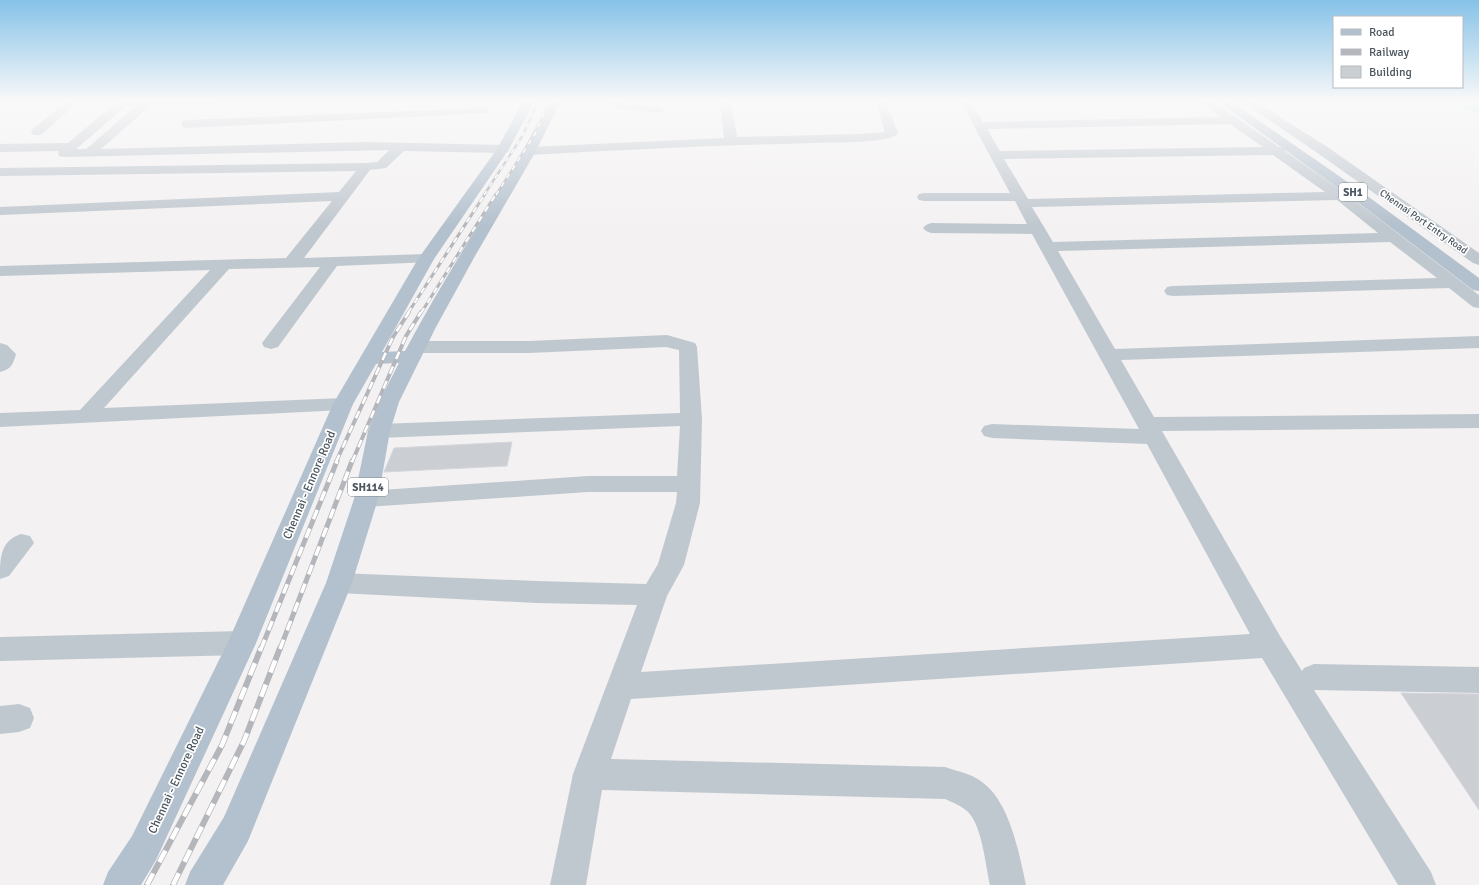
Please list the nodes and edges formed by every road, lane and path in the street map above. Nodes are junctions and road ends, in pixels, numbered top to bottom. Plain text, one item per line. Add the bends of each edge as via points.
1 (76, 143) edge
2 (100, 143) edge
3 (165, 143) edge
4 (506, 143) edge
5 (534, 143) edge
6 (685, 143) edge
7 (990, 143) edge
8 (1266, 143) edge
9 (1284, 143) edge
10 (1303, 143) edge
11 (1312, 143) edge
12 (400, 147) junction
13 (0, 148) edge
14 (503, 149) junction
15 (68, 150) junction
16 (530, 151) junction
17 (90, 152) junction
18 (155, 152) junction
19 (1279, 152) junction
20 (997, 156) junction
21 (366, 167) junction
22 (32, 171) junction
23 (0, 172) edge
24 (0, 183) edge
25 (342, 196) junction
26 (1340, 196) junction
27 (924, 197) dead end
28 (1022, 200) junction
29 (0, 211) edge
30 (931, 228) dead end
31 (1394, 237) junction
32 (1042, 238) junction
33 (426, 259) junction
34 (1479, 260) edge
35 (332, 262) junction
36 (290, 263) junction
37 (223, 266) junction
38 (1479, 267) edge
39 (0, 271) edge
40 (1454, 283) junction
41 (1479, 286) edge
42 (1173, 291) dead end
43 (1479, 303) edge
44 (1479, 342) edge
45 (271, 343) dead end
46 (0, 349) edge
47 (414, 352) junction
48 (1109, 355) junction
49 (370, 358) junction
50 (0, 366) edge
51 (343, 404) junction
52 (86, 416) junction
53 (691, 419) junction
54 (0, 420) edge
55 (1479, 421) edge
56 (379, 431) junction
57 (992, 431) dead end
58 (1151, 431) junction
59 (688, 484) junction
60 (366, 499) junction
61 (21, 543) dead end
62 (0, 569) edge
63 (339, 583) junction
64 (654, 595) junction
65 (242, 643) junction
66 (1270, 645) junction
67 (0, 649) edge
68 (1314, 677) dead end
69 (1479, 680) edge
70 (622, 686) junction
71 (589, 774) junction
72 (121, 885) edge
73 (204, 885) edge
74 (568, 885) edge
75 (1008, 885) edge
76 (1418, 885) edge

1 - 15 street
2 - 17 street
3 - 18 street
4 - 14 main road, Chennai - Ennore Road
5 - 16 main road, SH114
6 - 16 street
7 - 20 street
8 - 19 street
9 - 41 main road, SH1
10 - 38 main road, SH1
11 - 34 street, Chennai Port Entry Road
12 - 14 street
12 - 18 street
12 - 21 street via 381,165
13 - 15 street
14 - 33 main road, Chennai - Ennore Road
15 - 17 street
15 - 22 street
16 - 47 main road, SH114 via 467,256
17 - 18 street
19 - 20 street
19 - 26 street
20 - 28 street
21 - 22 street
21 - 25 street
22 - 23 street
22 - 24 street
25 - 29 street
25 - 36 street
26 - 28 street
26 - 31 street
27 - 28 street
28 - 32 street
30 - 32 street
31 - 32 street
31 - 40 street
32 - 48 street
33 - 35 street
33 - 49 main road, Chennai - Ennore Road
35 - 36 street
35 - 45 street
36 - 37 street
37 - 39 street
37 - 52 street
40 - 42 street
40 - 43 street
44 - 48 street
46 - 50 street via 6,354 4,363
47 - 49 main road
47 - 53 street via 667,341 688,347
47 - 56 main road, SH114 via 389,402
48 - 58 street
49 - 51 main road, Chennai - Ennore Road
51 - 52 street
51 - 65 main road, Chennai - Ennore Road
52 - 54 street
53 - 56 street
53 - 59 street
55 - 58 street
56 - 60 main road, SH114
57 - 58 street
58 - 66 street
59 - 60 street via 588,484
59 - 64 street via 688,503 671,565
60 - 63 main road, SH114
61 - 62 street
63 - 64 street
63 - 73 main road, SH114 via 236,829
64 - 70 street
65 - 67 street
65 - 72 main road, Chennai - Ennore Road via 144,848
66 - 70 street
66 - 76 street
68 - 69 street
70 - 71 street
71 - 74 street
71 - 75 street via 945,783 969,792 982,803 998,838

